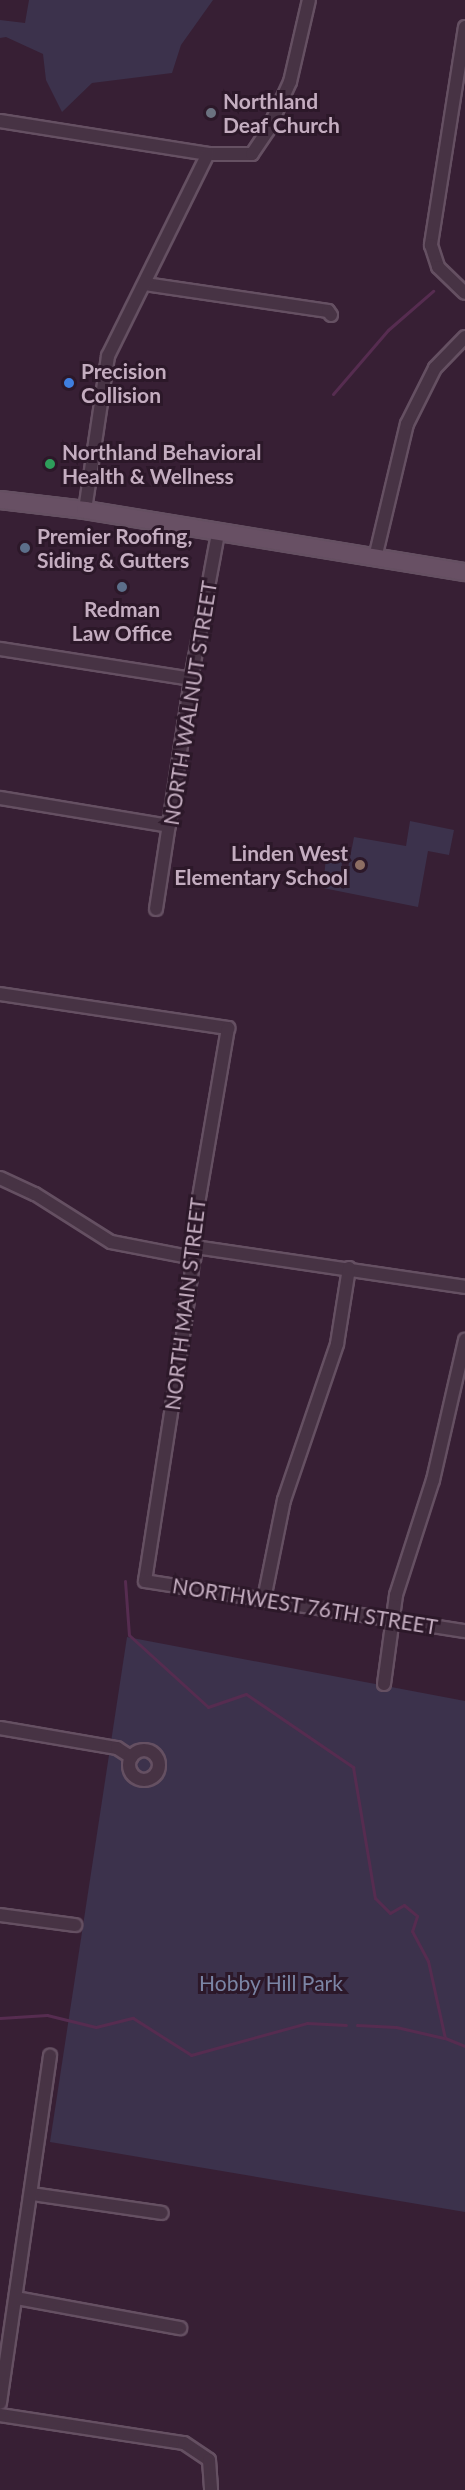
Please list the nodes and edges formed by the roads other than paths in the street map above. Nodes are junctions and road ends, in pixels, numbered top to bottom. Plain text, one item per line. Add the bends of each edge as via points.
1 (309, 0) edge
2 (465, 27) edge
3 (462, 68) edge
4 (0, 121) edge
5 (208, 154) junction
6 (145, 284) junction
7 (465, 293) edge
8 (332, 315) dead end
9 (465, 337) edge
10 (0, 500) edge
11 (85, 510) junction
12 (219, 533) junction
13 (375, 558) junction
14 (465, 572) edge
15 (0, 650) edge
16 (191, 680) junction
17 (0, 798) edge
18 (169, 826) junction
19 (156, 909) dead end
20 (0, 994) edge
21 (0, 1178) edge
22 (194, 1252) junction
23 (349, 1268) junction
24 (465, 1287) edge
25 (465, 1340) edge
26 (145, 1581) joint
27 (264, 1599) junction
28 (395, 1620) junction
29 (465, 1631) edge
30 (384, 1684) dead end
31 (0, 1728) edge
32 (131, 1757) dead end
33 (0, 1915) edge
34 (75, 1925) dead end
35 (50, 2056) dead end
36 (32, 2194) junction
37 (162, 2213) dead end
38 (16, 2298) junction
39 (180, 2328) dead end
40 (1, 2394) edge
41 (0, 2415) edge
42 (212, 2490) edge

1 - 5 street via 294,71 268,130 252,154
2 - 3 street
3 - 7 street via 431,245 438,267
4 - 5 street
5 - 6 street
6 - 8 street via 328,311
6 - 11 street via 105,367
9 - 13 street via 435,368 407,424
10 - 11 main road
11 - 12 main road
12 - 13 main road
12 - 16 street, NORTH WALNUT STREET
13 - 14 main road
15 - 16 street
16 - 18 street, NORTH WALNUT STREET
17 - 18 street
18 - 19 street, NORTH WALNUT STREET
20 - 22 street, NORTH MAIN STREET via 228,1028 194,1226
21 - 22 street via 35,1194 111,1242
22 - 23 street
22 - 26 street, NORTH MAIN STREET
23 - 24 street
23 - 27 street via 338,1344 284,1500
25 - 28 street via 433,1480 396,1595
26 - 27 street, NORTHWEST 76TH STREET
27 - 28 street, NORTHWEST 76TH STREET
28 - 29 street, NORTHWEST 76TH STREET
28 - 30 street
31 - 32 street via 117,1748
33 - 34 street
35 - 36 street
36 - 37 street
36 - 38 street
38 - 39 street
38 - 40 street
41 - 42 street via 184,2443 209,2460

